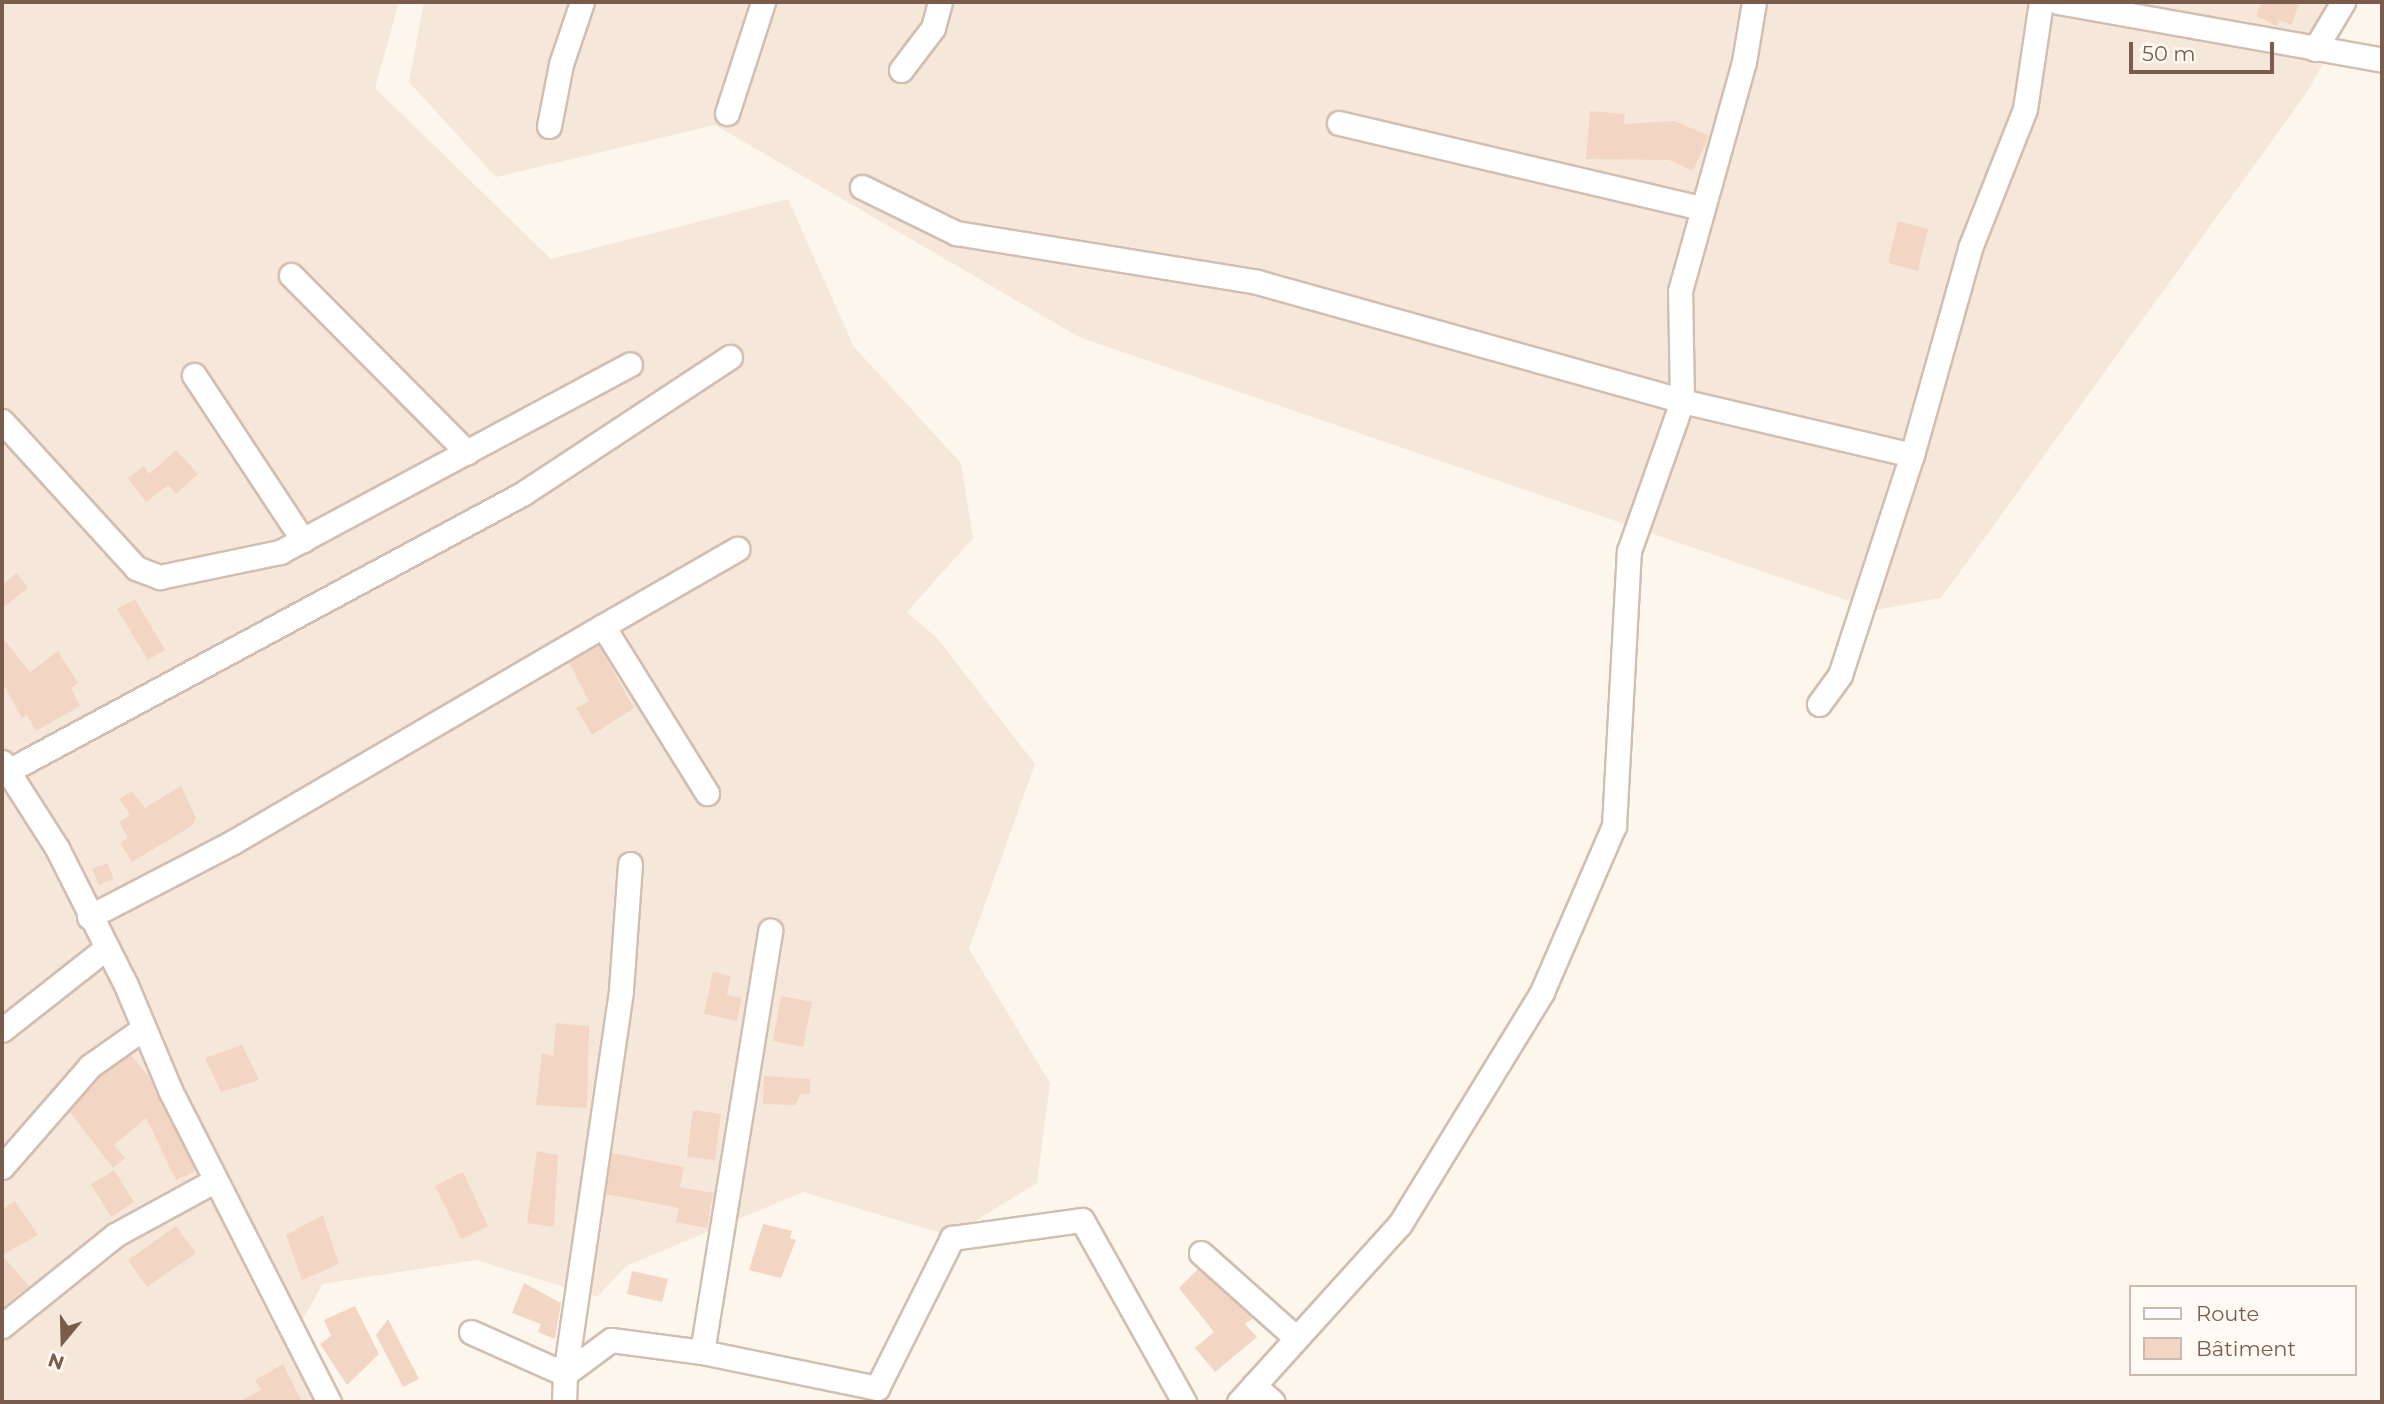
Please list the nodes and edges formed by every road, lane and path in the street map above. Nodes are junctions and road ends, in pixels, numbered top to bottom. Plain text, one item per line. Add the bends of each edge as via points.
1 (582, 2) edge
2 (763, 2) edge
3 (940, 2) edge
4 (1755, 2) edge
5 (2041, 2) edge
6 (2058, 2) edge
7 (2343, 2) edge
8 (2165, 11) edge
9 (2315, 49) junction
10 (2382, 60) edge
11 (901, 70) dead end
12 (727, 113) dead end
13 (1339, 123) dead end
14 (549, 126) dead end
15 (862, 187) dead end
16 (1700, 208) junction
17 (291, 275) dead end
18 (730, 357) dead end
19 (630, 364) dead end
20 (194, 375) dead end
21 (1682, 401) junction
22 (2, 421) edge
23 (467, 452) junction
24 (1912, 455) junction
25 (303, 540) junction
26 (737, 549) dead end
27 (603, 626) junction
28 (1819, 704) dead end
29 (5, 766) edge
30 (707, 793) dead end
31 (630, 864) dead end
32 (89, 917) junction
33 (770, 930) dead end
34 (105, 948) junction
35 (2, 1030) edge
36 (141, 1030) junction
37 (2, 1167) edge
38 (215, 1181) junction
39 (1201, 1253) dead end
40 (2, 1326) edge
41 (471, 1332) dead end
42 (1297, 1338) junction
43 (702, 1352) junction
44 (565, 1374) junction
45 (1254, 1385) junction
46 (329, 1402) edge
47 (564, 1402) edge
48 (1184, 1402) edge
49 (1239, 1402) edge
50 (1273, 1402) edge

1 - 14 street via 561,64
2 - 12 street
3 - 11 street via 933,28
4 - 16 street via 1744,62
5 - 24 street via 2025,109 1969,248
6 - 8 street
7 - 9 street
8 - 9 street
9 - 10 street
13 - 16 street
15 - 21 street via 956,233 1257,282
16 - 21 street via 1680,291
17 - 23 street
18 - 29 street via 522,494
19 - 23 street
20 - 25 street
21 - 24 street
21 - 42 street via 1629,551 1614,826 1542,992 1400,1224
22 - 25 street via 136,568 147,573 176,575 280,552
23 - 25 street
24 - 28 street via 1840,675
26 - 27 street
27 - 30 street
27 - 32 street via 233,842
29 - 32 street via 57,848
31 - 44 street via 621,991
32 - 34 street
33 - 43 street
34 - 35 street
34 - 36 street via 126,985
36 - 37 street via 90,1066
36 - 38 street
38 - 40 street via 115,1235
38 - 46 street
39 - 42 street
41 - 44 street
42 - 45 street
43 - 44 street via 611,1340
43 - 48 street via 877,1388 952,1238 1082,1220
44 - 47 street
45 - 49 street
45 - 50 street

